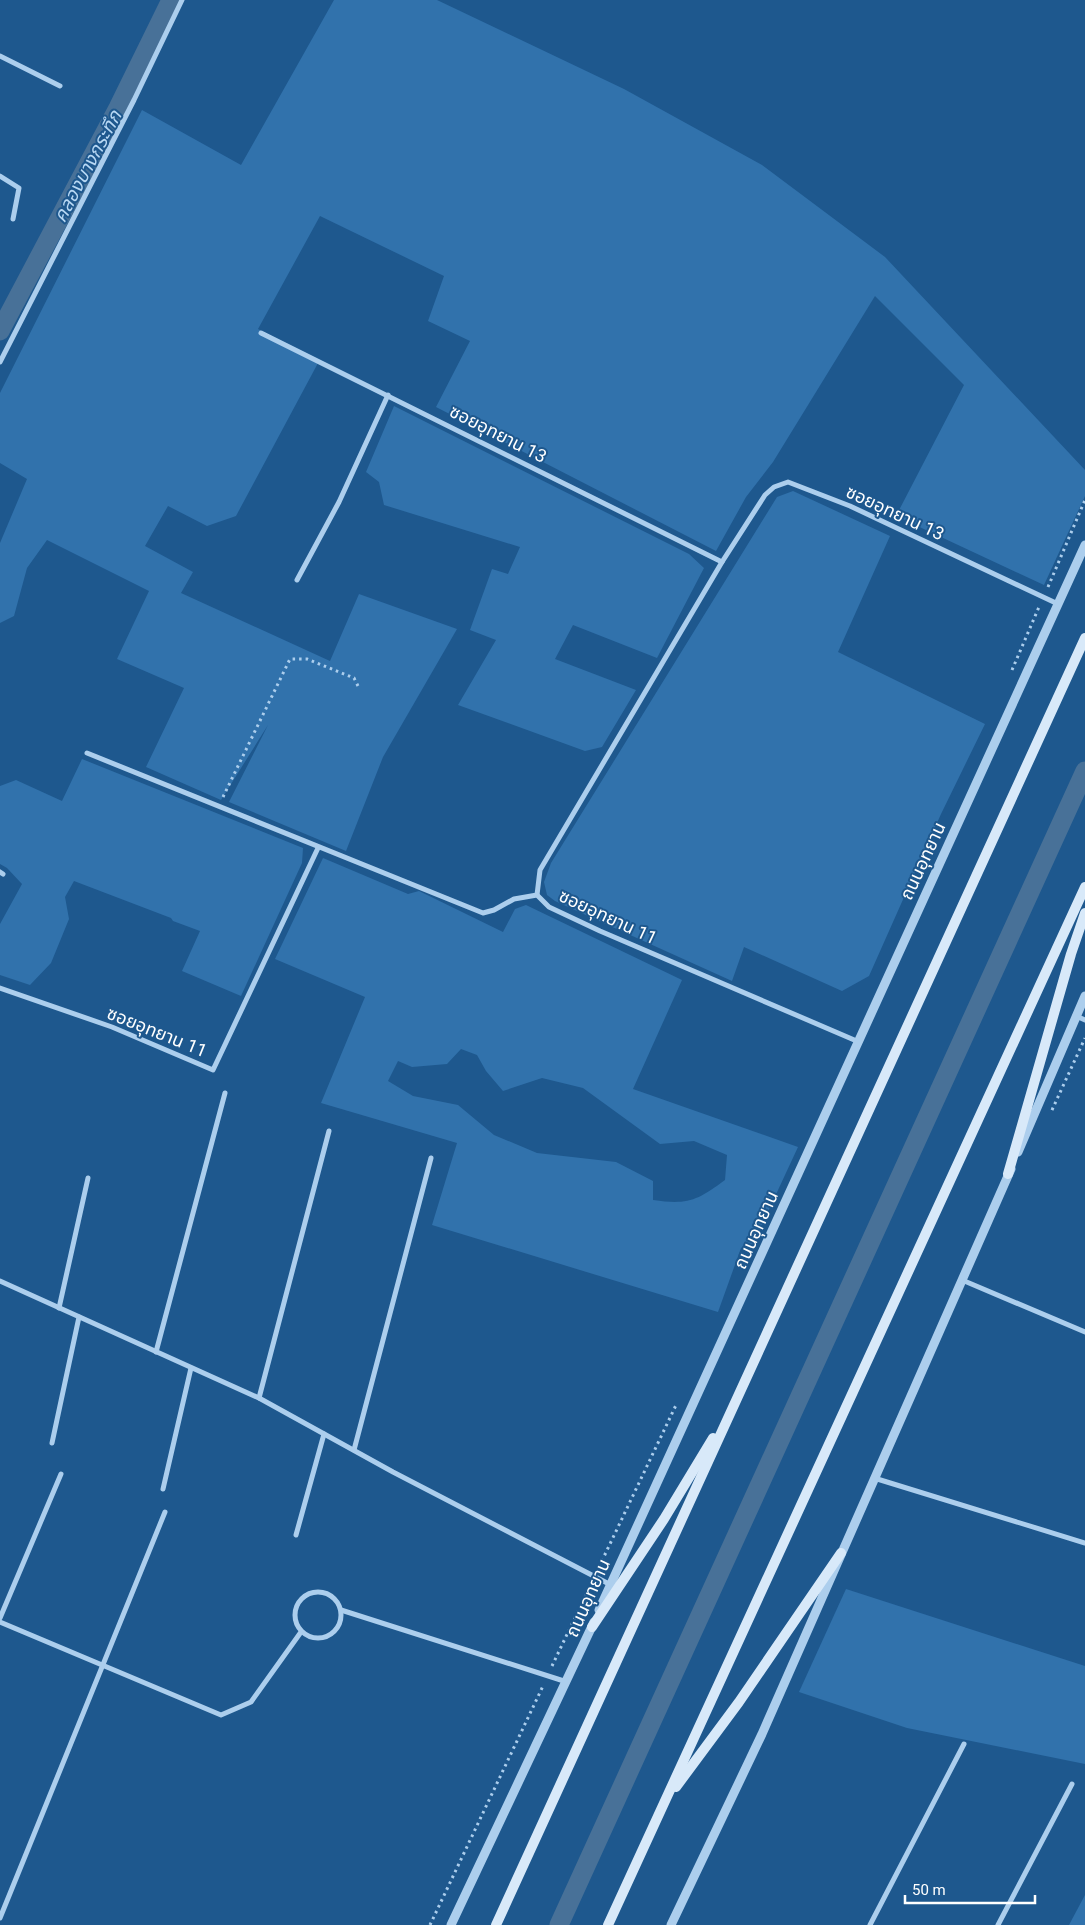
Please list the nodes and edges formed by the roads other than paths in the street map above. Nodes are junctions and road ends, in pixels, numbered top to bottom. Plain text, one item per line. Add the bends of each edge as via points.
1 (182, 0) edge
2 (0, 56) edge
3 (60, 86) dead end
4 (0, 176) edge
5 (13, 219) dead end
6 (261, 333) dead end
7 (0, 362) edge
8 (388, 395) junction
9 (1085, 545) edge
10 (722, 562) junction
11 (297, 580) dead end
12 (1058, 604) junction
13 (1085, 638) edge
14 (88, 753) dead end
15 (318, 848) junction
16 (1085, 887) edge
17 (537, 894) junction
18 (1085, 913) edge
19 (0, 988) edge
20 (1085, 996) edge
21 (1076, 1016) junction
22 (1085, 1020) edge
23 (858, 1042) junction
24 (225, 1093) dead end
25 (329, 1130) dead end
26 (431, 1158) dead end
27 (1008, 1174) junction
28 (88, 1178) dead end
29 (962, 1280) junction
30 (0, 1281) edge
31 (59, 1308) junction
32 (79, 1317) junction
33 (1085, 1332) edge
34 (156, 1352) junction
35 (191, 1368) junction
36 (738, 1396) junction
37 (259, 1398) junction
38 (324, 1434) junction
39 (52, 1443) dead end
40 (354, 1450) junction
41 (61, 1474) dead end
42 (874, 1478) junction
43 (163, 1489) dead end
44 (165, 1512) dead end
45 (296, 1535) dead end
46 (1085, 1543) edge
47 (841, 1553) junction
48 (610, 1585) junction
49 (341, 1610) junction
50 (0, 1620) edge
51 (592, 1626) junction
52 (301, 1632) junction
53 (102, 1665) junction
54 (567, 1683) junction
55 (964, 1744) dead end
56 (1072, 1784) dead end
57 (663, 1805) junction
58 (0, 1918) edge
59 (451, 1925) edge
60 (496, 1925) edge
61 (608, 1925) edge
62 (670, 1925) edge
63 (871, 1925) edge
64 (998, 1925) edge

1 - 7 street
2 - 3 street
4 - 5 street via 19,188
6 - 8 street, ซอยอุทยาน 13
8 - 10 street, ซอยอุทยาน 13
8 - 11 street via 339,502
9 - 12 street, ถนนอุทยาน
10 - 12 street, ซอยอุทยาน 13 via 765,495 774,487 788,482 850,506
10 - 17 street, ซอยอุทยาน 13 via 540,870
12 - 23 street, ถนนอุทยาน
13 - 36 main road
14 - 15 street, ซอยอุทยาน 11
15 - 17 street, ซอยอุทยาน 11 via 483,914 514,899
15 - 19 street, ซอยอุทยาน 11 via 213,1070 112,1027
16 - 57 main road
17 - 23 street, ซอยอุทยาน 11 via 549,907 600,931
18 - 27 main road
20 - 21 street
21 - 22 street
21 - 27 street
23 - 48 street, ถนนอุทยาน
24 - 34 street
25 - 37 street
26 - 40 street
27 - 29 street
28 - 31 street
29 - 33 street
29 - 42 street
30 - 31 street
31 - 32 street
32 - 34 street
32 - 39 street
34 - 35 street
35 - 37 street
35 - 43 street
36 - 51 main road via 664,1519
36 - 60 main road
37 - 38 street
38 - 40 street
38 - 45 street
40 - 48 street
41 - 50 street
42 - 46 street
42 - 47 street
44 - 53 street
47 - 57 main road via 739,1702
47 - 62 street via 759,1742
48 - 51 street, ถนนอุทยาน
49 - 52 street via 341,1620 328,1637 317,1639
49 - 52 street via 328,1594 308,1593 295,1608 294,1619
49 - 54 street
50 - 53 street
51 - 54 street, ถนนอุทยาน
52 - 53 street via 251,1702 221,1715
53 - 58 street
54 - 59 street, ถนนอุทยาน
55 - 63 street
56 - 64 street
57 - 61 main road

